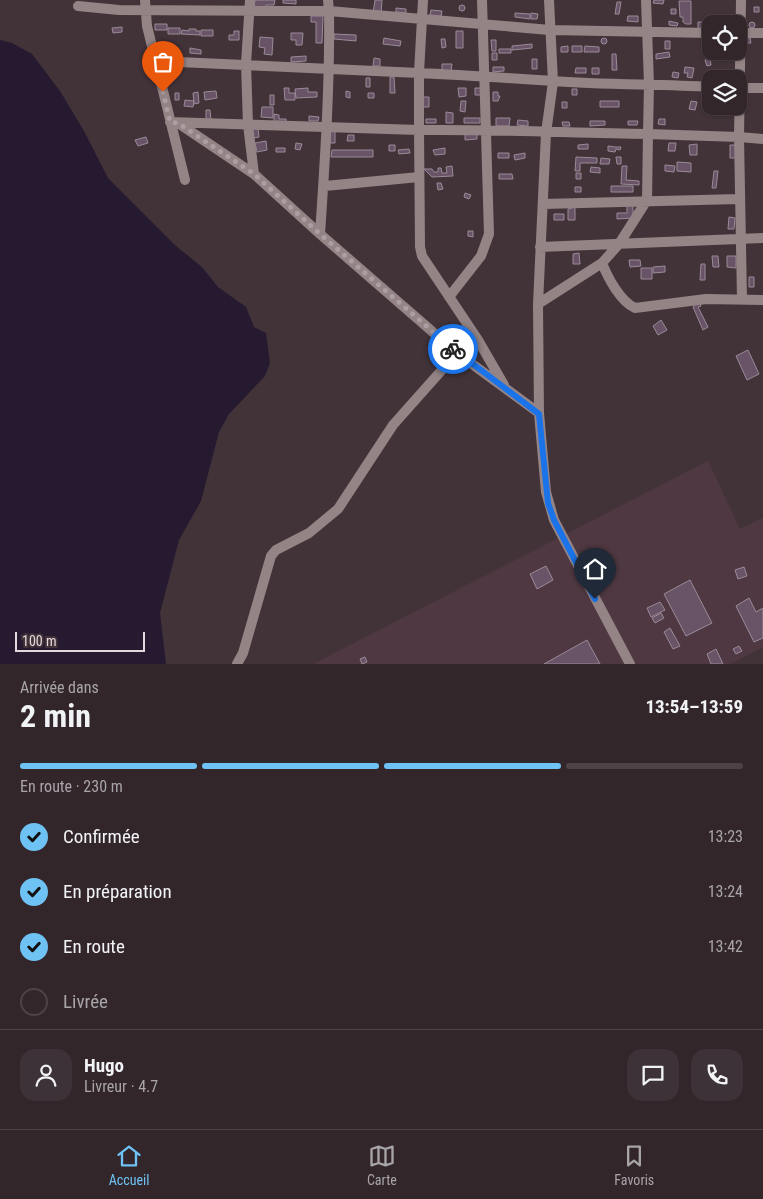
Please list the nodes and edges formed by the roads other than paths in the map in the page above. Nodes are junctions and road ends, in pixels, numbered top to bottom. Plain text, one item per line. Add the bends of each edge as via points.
1 (328, 0) edge
2 (423, 0) edge
3 (482, 0) edge
4 (549, 0) edge
5 (646, 0) edge
6 (741, 0) edge
7 (145, 4) edge
8 (249, 4) edge
9 (78, 6) dead end
10 (329, 11) junction
11 (741, 15) edge
12 (422, 18) junction
13 (482, 24) junction
14 (550, 30) junction
15 (647, 30) junction
16 (702, 33) edge
17 (747, 33) edge
18 (763, 33) edge
19 (156, 61) junction
20 (246, 64) junction
21 (330, 68) junction
22 (419, 73) junction
23 (486, 75) junction
24 (553, 82) junction
25 (649, 84) junction
26 (702, 87) edge
27 (747, 88) edge
28 (763, 88) edge
29 (740, 115) edge
30 (174, 123) junction
31 (248, 125) junction
32 (327, 127) junction
33 (488, 129) junction
34 (419, 130) junction
35 (546, 133) junction
36 (648, 134) junction
37 (740, 138) junction
38 (763, 139) edge
39 (254, 174) junction
40 (420, 177) junction
41 (185, 180) dead end
42 (325, 186) junction
43 (739, 199) junction
44 (647, 200) junction
45 (543, 204) junction
46 (320, 234) junction
47 (763, 238) edge
48 (741, 239) junction
49 (619, 244) junction
50 (540, 247) junction
51 (602, 263) junction
52 (449, 297) junction
53 (742, 299) junction
54 (763, 300) edge
55 (538, 304) junction
56 (457, 353) junction
57 (507, 389) junction
58 (539, 414) junction
59 (238, 664) edge
60 (630, 664) edge

1 - 10 street
2 - 12 street
3 - 13 street
4 - 14 street
5 - 15 street
6 - 11 street
7 - 8 street
7 - 9 street via 118,10
7 - 19 street
8 - 10 street
8 - 20 street
10 - 12 street
10 - 21 street
12 - 13 street
12 - 22 street
13 - 14 street
13 - 23 street
14 - 15 street
14 - 24 street
15 - 16 street
15 - 25 street
17 - 18 street
19 - 20 street
19 - 30 street
20 - 21 street
20 - 31 street
21 - 22 street
21 - 32 street
22 - 23 street
22 - 34 street
23 - 24 street
23 - 33 street
24 - 25 street
24 - 35 street
25 - 26 street
25 - 36 street
27 - 28 street
29 - 37 street
30 - 31 street
30 - 39 street
30 - 41 street
31 - 32 street
31 - 39 street
32 - 34 street
32 - 42 street
33 - 34 street
33 - 35 street
33 - 52 street via 489,234 482,256
34 - 40 street
35 - 36 street
35 - 45 street
36 - 37 street
36 - 44 street
37 - 38 street
37 - 43 street
39 - 46 street
40 - 42 street
40 - 52 street via 420,247 425,262
42 - 46 street
43 - 44 street
43 - 48 street
44 - 45 street
44 - 49 street
45 - 50 street
46 - 56 street
47 - 48 street
48 - 49 street
48 - 53 street
49 - 50 street
49 - 51 street
50 - 55 street
51 - 53 street via 607,276 628,305 635,308 706,299
51 - 55 street
52 - 57 street
53 - 54 street
55 - 58 street
56 - 57 street
56 - 59 street via 393,425 338,509 315,529 271,556
57 - 58 street
58 - 60 street via 546,492 554,520

